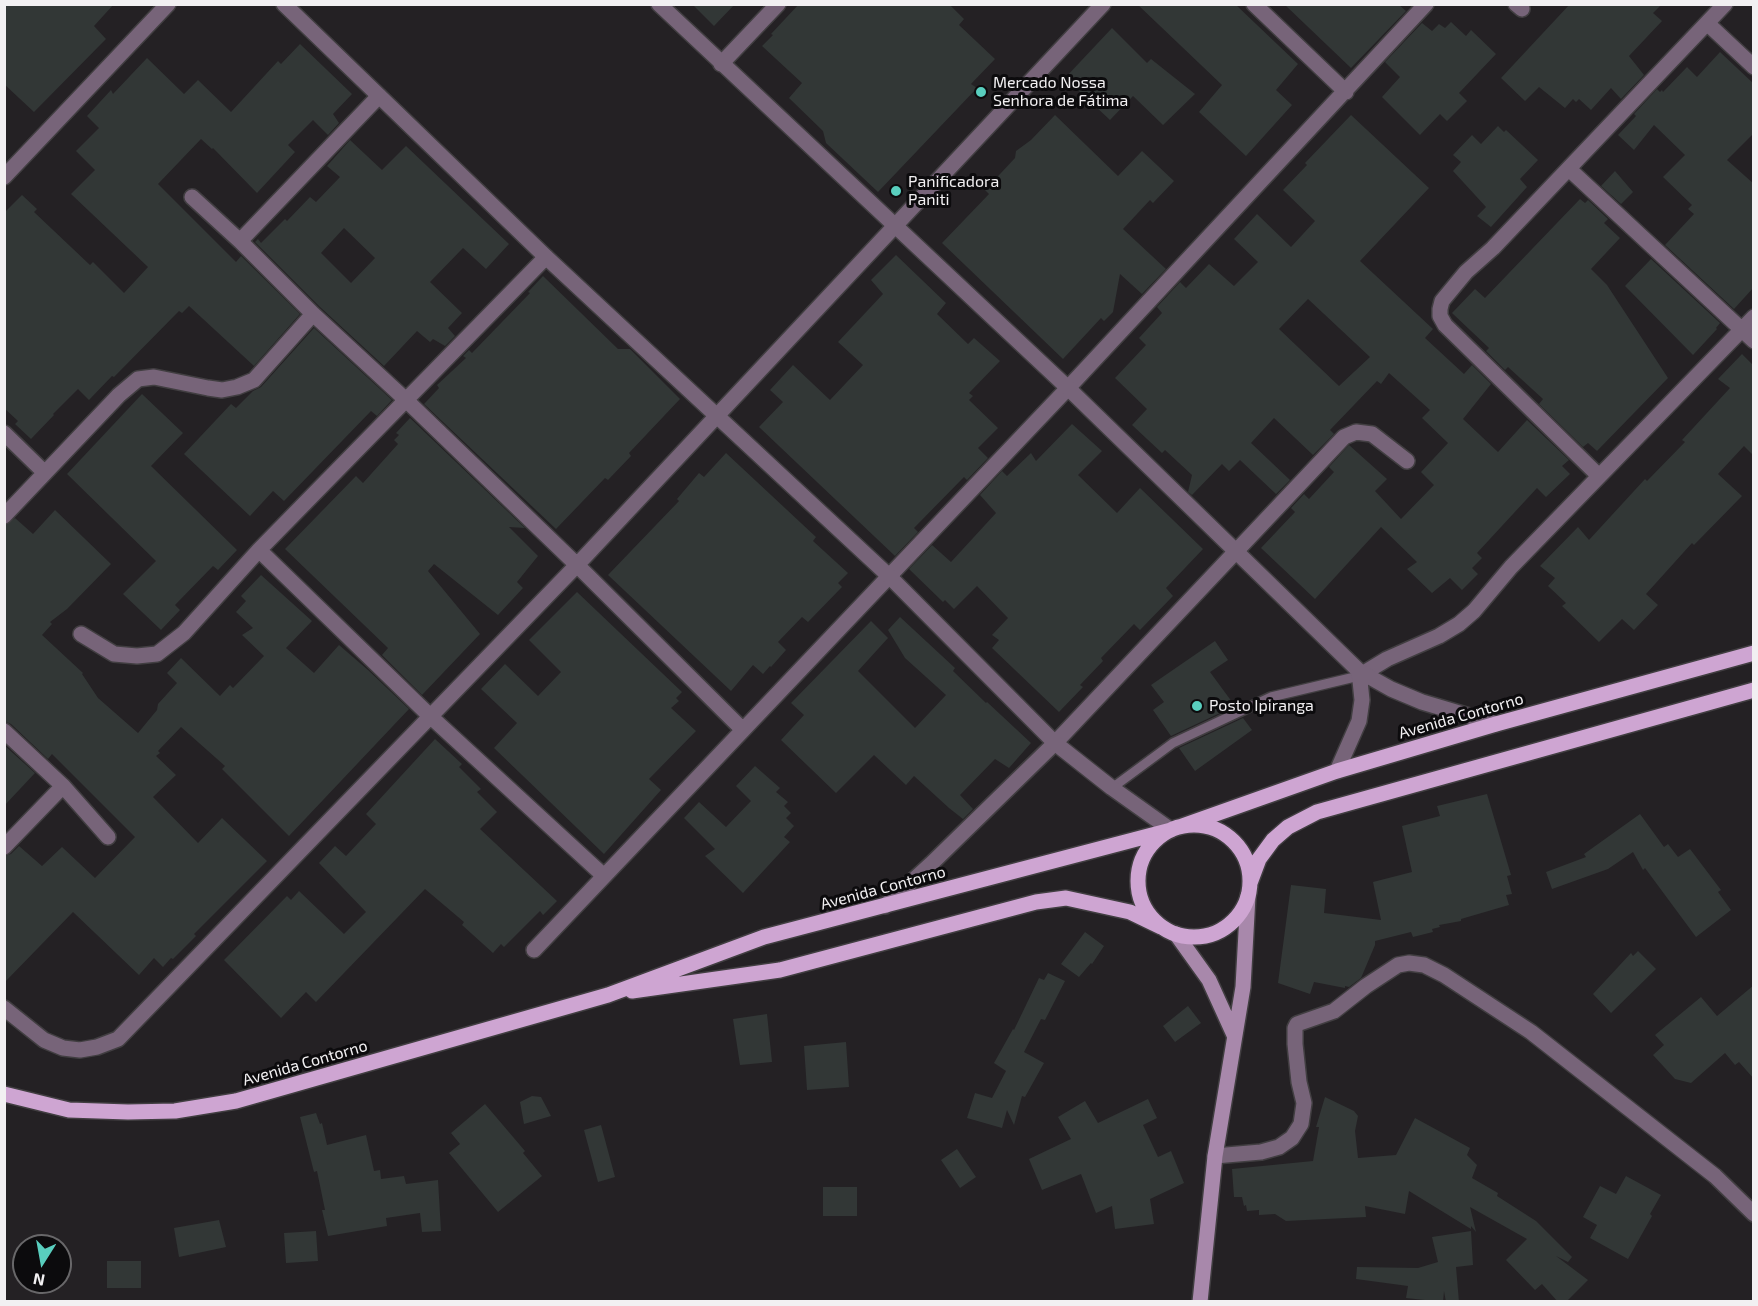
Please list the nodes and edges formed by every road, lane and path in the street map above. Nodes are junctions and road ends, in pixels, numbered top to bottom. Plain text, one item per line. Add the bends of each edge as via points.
1 (168, 4) edge
2 (284, 4) edge
3 (659, 4) edge
4 (778, 4) edge
5 (1103, 4) edge
6 (1254, 4) edge
7 (1426, 4) edge
8 (1725, 4) edge
9 (1708, 24) junction
10 (721, 64) junction
11 (1754, 67) edge
12 (1346, 92) junction
13 (379, 96) junction
14 (1569, 169) junction
15 (4, 177) edge
16 (192, 197) dead end
17 (896, 226) junction
18 (240, 241) junction
19 (546, 257) junction
20 (313, 314) junction
21 (1754, 317) edge
22 (1742, 330) junction
23 (1754, 341) edge
24 (1068, 388) junction
25 (406, 400) junction
26 (718, 416) junction
27 (4, 433) edge
28 (1407, 461) dead end
29 (45, 473) junction
30 (1599, 476) junction
31 (4, 516) edge
32 (259, 550) junction
33 (1236, 552) junction
34 (577, 565) junction
35 (889, 576) junction
36 (81, 634) dead end
37 (1754, 653) edge
38 (1360, 674) junction
39 (1754, 690) edge
40 (430, 716) junction
41 (1496, 724) junction
42 (743, 730) junction
43 (4, 731) edge
44 (1055, 743) junction
45 (1337, 771) junction
46 (63, 786) junction
47 (1112, 788) junction
48 (1176, 828) junction
49 (108, 837) dead end
50 (4, 847) edge
51 (604, 876) junction
52 (1249, 889) junction
53 (885, 906) junction
54 (1161, 927) junction
55 (1176, 934) junction
56 (534, 950) dead end
57 (608, 995) junction
58 (4, 1008) edge
59 (1234, 1035) junction
60 (4, 1094) edge
61 (1215, 1156) junction
62 (1754, 1214) edge
63 (1200, 1302) edge

1 - 15 street
2 - 13 street
3 - 10 street
4 - 10 street
5 - 17 street
6 - 12 street
7 - 12 street
8 - 9 street
9 - 11 street
9 - 14 street
10 - 17 street
12 - 24 street
13 - 18 street
13 - 19 street
14 - 22 street
14 - 30 street via 1466,272 1442,301 1440,316 1460,341
16 - 18 street
17 - 24 street
17 - 26 street
18 - 20 street
19 - 25 street
19 - 26 street
20 - 25 street
20 - 29 street via 254,380 237,387 222,390 154,377 138,379
21 - 22 street
22 - 23 street
22 - 30 street
24 - 33 street
24 - 35 street
25 - 32 street
25 - 34 street
26 - 34 street
26 - 35 street
27 - 29 street
28 - 33 street via 1372,434 1356,432 1344,437
29 - 31 street
30 - 38 street via 1459,624
32 - 36 street via 184,633 157,654 114,654
32 - 40 street
33 - 38 street
33 - 44 street
34 - 40 street
34 - 42 street
35 - 42 street
35 - 44 street
37 - 41 main road, Avenida Contorno
38 - 41 street via 1422,702
38 - 45 street via 1359,721
38 - 47 lane via 1271,697 1173,743
39 - 52 main road via 1317,813 1288,826 1273,840 1259,858
40 - 51 street
40 - 58 street via 118,1039 80,1050 63,1048 44,1041
41 - 45 main road, Avenida Contorno
42 - 51 street
43 - 46 street
44 - 47 street
44 - 53 street
45 - 48 main road, Avenida Contorno
46 - 49 street
46 - 50 street
47 - 48 street
48 - 52 main road via 1199,825 1230,838 1248,866
48 - 53 main road, Avenida Contorno
48 - 54 main road via 1157,839 1139,867 1141,900
51 - 56 street
52 - 55 main road via 1241,912 1228,926 1194,937
52 - 59 main road via 1242,987
53 - 57 main road, Avenida Contorno via 764,937
54 - 55 main road
54 - 57 main road, Avenida Contorno via 1130,912 1066,898 1036,902 780,970
55 - 59 main road via 1209,980
57 - 60 main road, Avenida Contorno via 236,1101 206,1106 175,1111 69,1110
59 - 61 main road
61 - 62 street via 1261,1152 1292,1138 1301,1124 1304,1103 1295,1028 1334,1011 1398,965 1409,963 1444,975 1531,1032 1715,1176
61 - 63 main road

